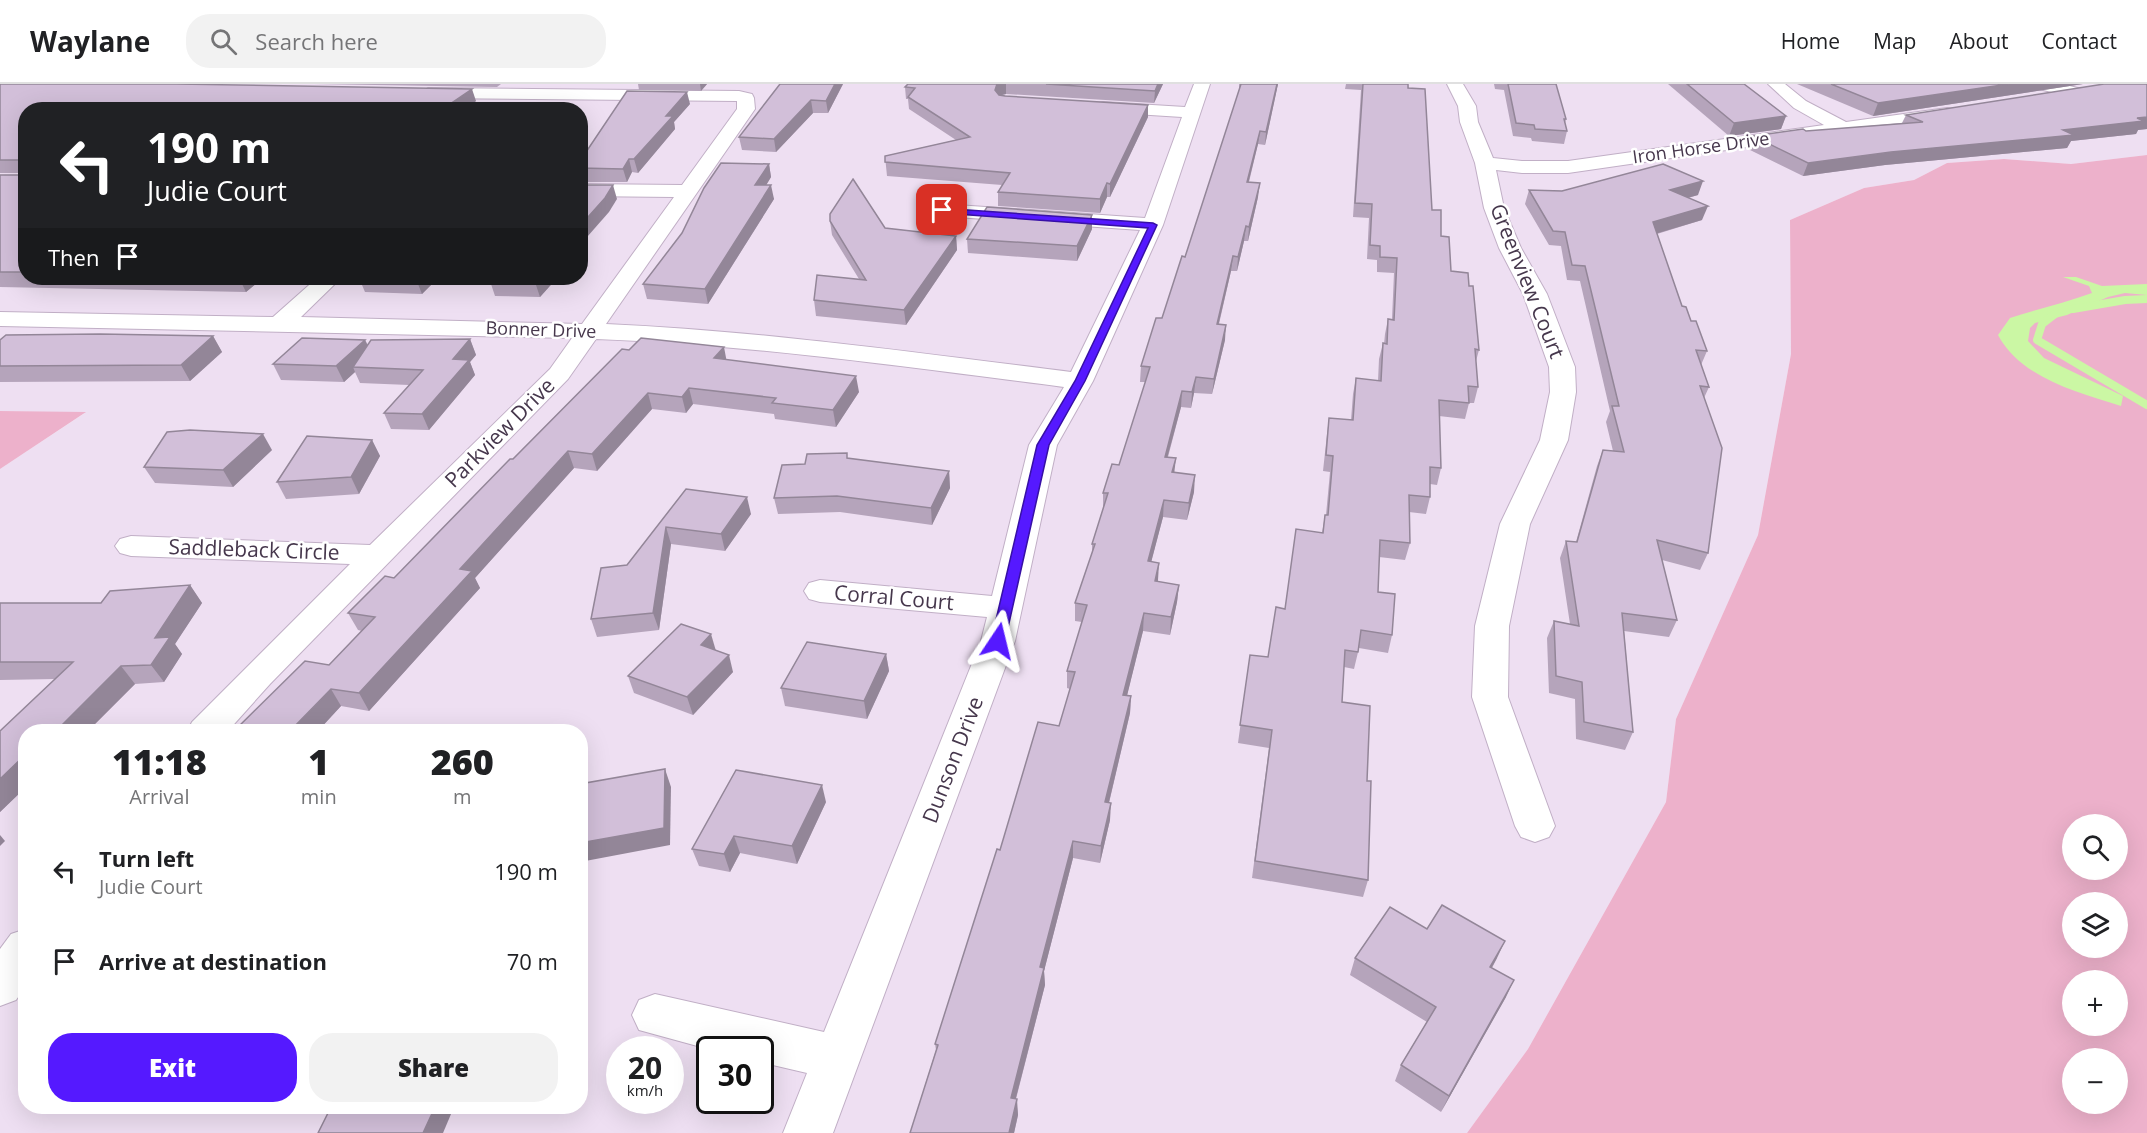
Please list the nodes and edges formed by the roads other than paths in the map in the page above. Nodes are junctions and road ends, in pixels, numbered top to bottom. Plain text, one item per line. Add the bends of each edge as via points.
1 (1455, 84) edge
2 (1776, 84) edge
3 (2041, 84) edge
4 (538, 89) edge
5 (2097, 89) edge
6 (416, 93) edge
7 (2076, 93) junction
8 (1197, 98) edge
9 (2030, 100) edge
10 (524, 102) edge
11 (1088, 106) edge
12 (1962, 111) edge
13 (1847, 129) junction
14 (1485, 163) junction
15 (588, 190) edge
16 (687, 191) junction
17 (942, 210) dead end
18 (1153, 225) junction
19 (322, 285) edge
20 (0, 319) edge
21 (280, 323) junction
22 (591, 332) junction
23 (1080, 381) junction
24 (130, 546) dead end
25 (378, 555) junction
26 (820, 591) dead end
27 (1004, 608) junction
28 (213, 724) edge
29 (1535, 826) dead end
30 (18, 960) edge
31 (0, 986) edge
32 (655, 1015) dead end
33 (837, 1058) junction
34 (808, 1133) edge

1 - 14 street, Greenview Court via 1464,98
2 - 13 street via 1811,112
3 - 7 street
4 - 6 street
4 - 10 street
4 - 16 street, Parkview Drive via 746,98 746,109
5 - 7 street
7 - 9 street
8 - 11 street
8 - 18 street, Dunson Drive
12 - 13 street, Iron Horse Drive
13 - 14 street, Iron Horse Drive via 1568,167
14 - 29 street, Greenview Court via 1494,208 1535,294 1562,367 1563,392 1554,440 1515,524 1492,626 1490,697
15 - 16 street
16 - 22 street, Parkview Drive
17 - 18 street
18 - 23 street, Dunson Drive
19 - 21 street
20 - 21 street, Bonner Drive
21 - 22 street, Bonner Drive
22 - 23 street, Bonner Drive via 732,339
22 - 25 street, Parkview Drive via 559,374
23 - 27 street, Dunson Drive via 1043,445
24 - 25 street, Saddleback Circle
25 - 28 street, Parkview Drive
26 - 27 street, Corral Court
27 - 33 street, Dunson Drive via 998,641
30 - 31 street
32 - 33 street
33 - 34 street, Dunson Drive

